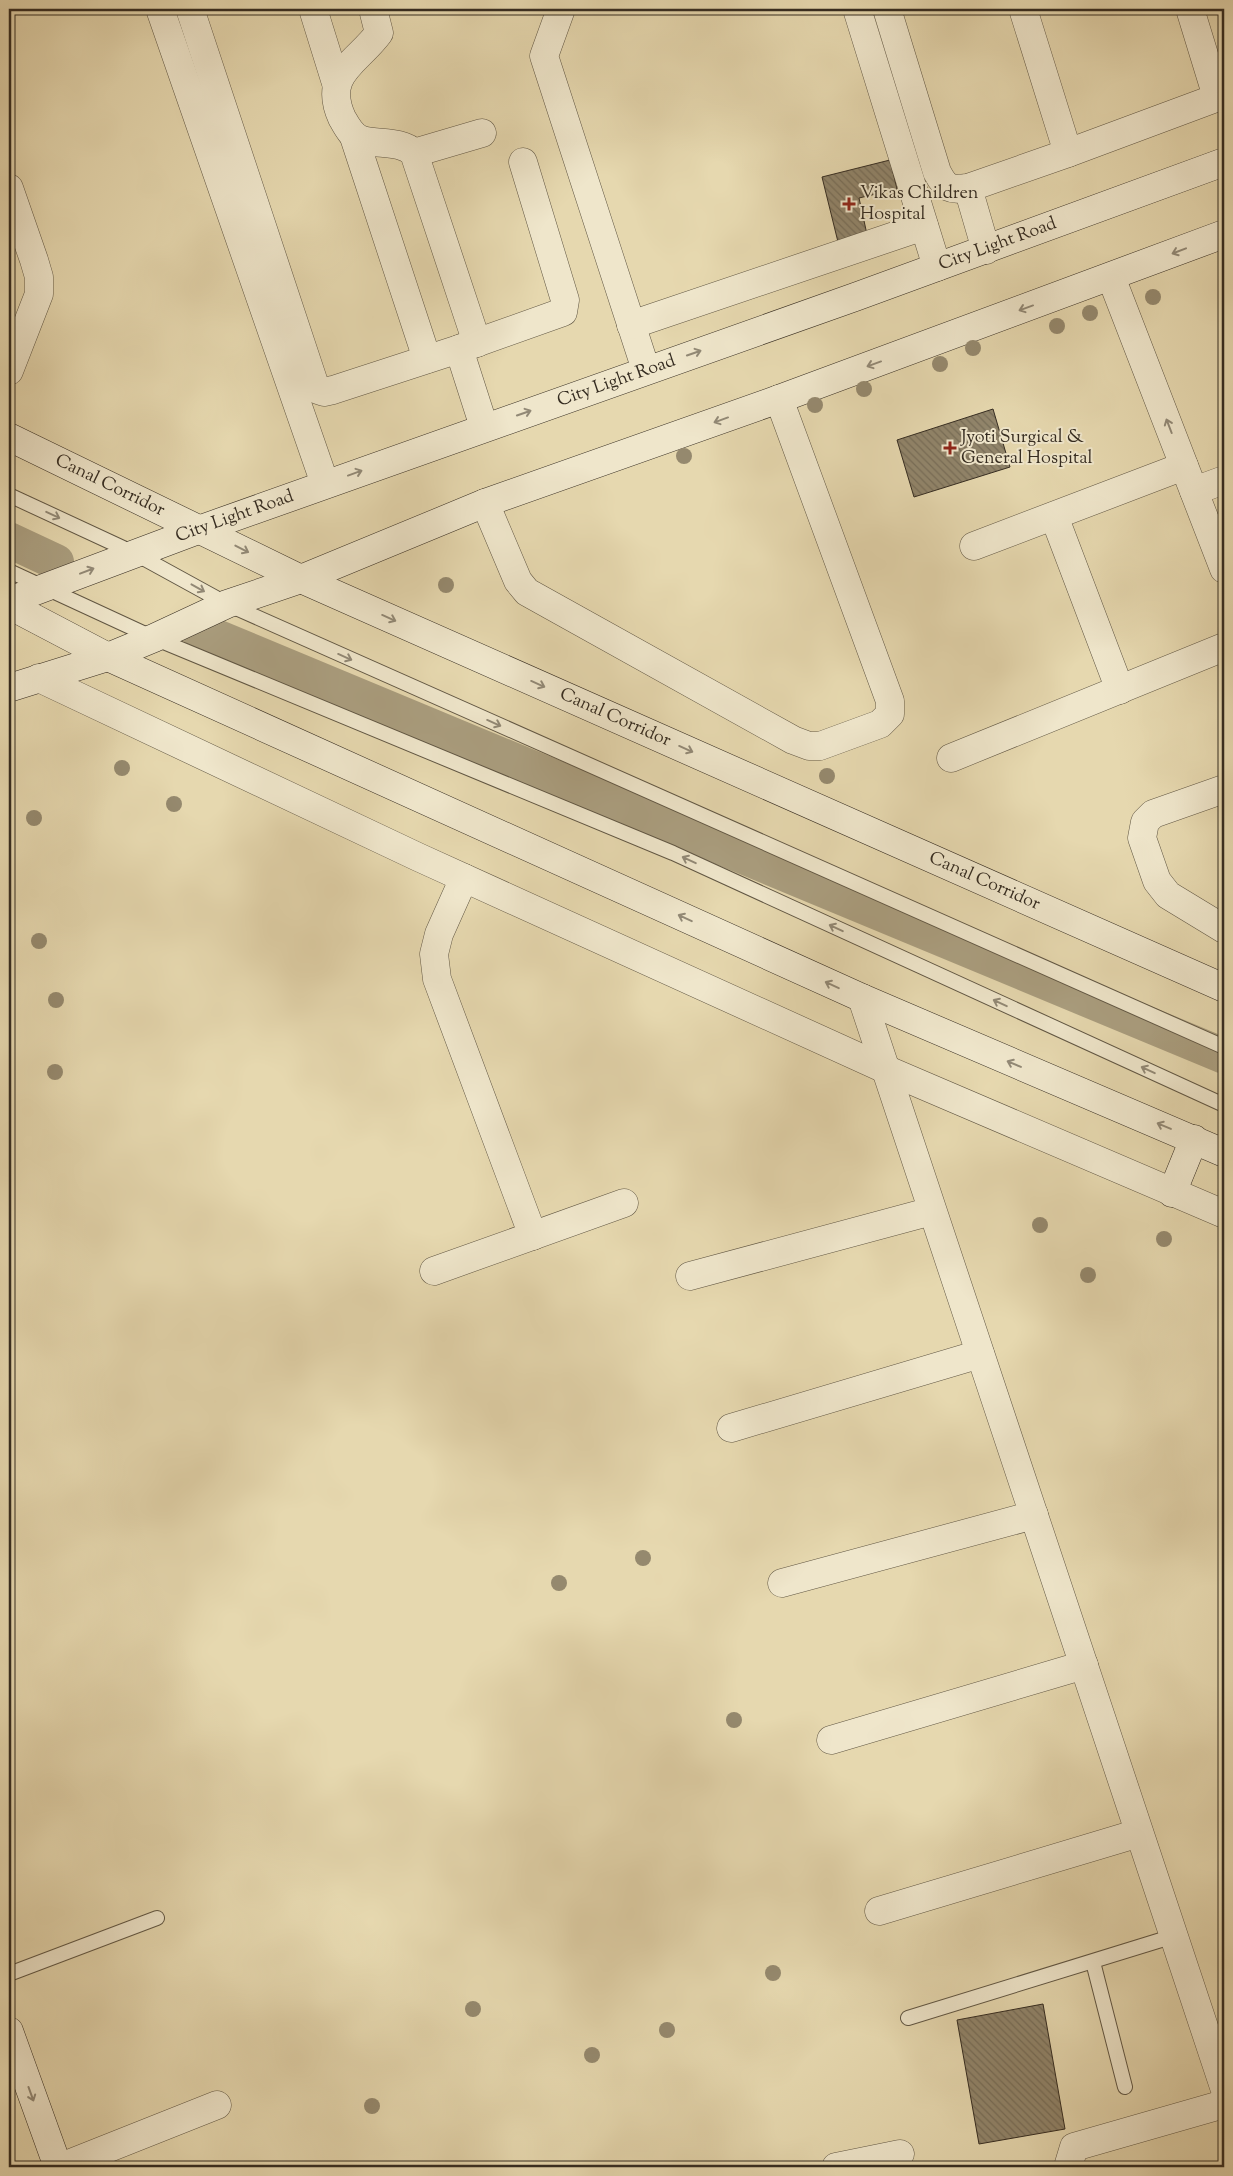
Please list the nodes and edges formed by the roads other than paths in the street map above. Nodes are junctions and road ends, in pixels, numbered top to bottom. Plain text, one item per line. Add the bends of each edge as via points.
1 (160, 9) edge
2 (190, 9) edge
3 (313, 9) edge
4 (373, 9) edge
5 (561, 9) edge
6 (857, 9) edge
7 (887, 9) edge
8 (1023, 9) edge
9 (1190, 9) edge
10 (336, 84) junction
11 (1221, 96) edge
12 (482, 133) dead end
13 (354, 137) junction
14 (414, 152) junction
15 (1068, 153) junction
16 (523, 162) dead end
17 (1224, 162) edge
18 (9, 188) edge
19 (968, 188) junction
20 (924, 226) junction
21 (1224, 234) edge
22 (986, 250) junction
23 (937, 267) junction
24 (1111, 277) junction
25 (632, 325) junction
26 (468, 346) junction
27 (427, 359) junction
28 (646, 370) junction
29 (9, 371) edge
30 (779, 399) junction
31 (484, 427) junction
32 (9, 437) edge
33 (1189, 478) junction
34 (1224, 480) edge
35 (325, 484) junction
36 (9, 494) edge
37 (485, 503) junction
38 (1054, 516) junction
39 (201, 529) junction
40 (974, 546) dead end
41 (134, 553) junction
42 (1224, 570) edge
43 (9, 571) edge
44 (301, 579) junction
45 (45, 587) junction
46 (9, 601) edge
47 (227, 604) junction
48 (9, 606) edge
49 (154, 638) junction
50 (1224, 647) edge
51 (108, 656) junction
52 (39, 678) junction
53 (9, 688) edge
54 (1120, 690) junction
55 (951, 758) dead end
56 (1224, 789) edge
57 (464, 878) junction
58 (1224, 929) edge
59 (1218, 980) edge
60 (862, 998) junction
61 (1224, 1047) edge
62 (885, 1069) junction
63 (1224, 1105) edge
64 (1194, 1140) junction
65 (1224, 1153) edge
66 (1172, 1193) junction
67 (624, 1203) dead end
68 (932, 1211) junction
69 (1224, 1214) edge
70 (533, 1236) junction
71 (434, 1271) dead end
72 (690, 1276) dead end
73 (980, 1354) junction
74 (731, 1428) dead end
75 (1034, 1515) junction
76 (782, 1583) dead end
77 (1084, 1665) junction
78 (832, 1740) dead end
79 (1139, 1833) junction
80 (879, 1911) dead end
81 (157, 1918) dead end
82 (1174, 1936) junction
83 (1093, 1962) junction
84 (9, 1974) edge
85 (908, 2018) dead end
86 (9, 2032) edge
87 (1125, 2087) dead end
88 (1224, 2087) edge
89 (1224, 2104) edge
90 (217, 2105) dead end
91 (900, 2154) dead end
92 (60, 2167) edge
93 (836, 2167) edge
94 (1068, 2167) edge

1 - 35 street
2 - 27 street via 318,390 333,390
3 - 10 street
4 - 10 street via 379,33
5 - 25 street via 544,56
6 - 20 street
7 - 19 street via 937,172 944,184 955,189
8 - 15 street
9 - 11 street
10 - 13 street via 341,114
11 - 15 street
12 - 14 street
13 - 14 street via 402,146
13 - 27 street
14 - 26 street
15 - 19 street
16 - 26 street via 565,306 563,312 555,316
17 - 22 street, City Light Road
18 - 29 street via 39,277 39,294
19 - 22 street
20 - 23 street
20 - 25 street
21 -> 24 street
22 - 23 street, City Light Road
28 -> 23 street, City Light Road
24 -> 30 street
33 -> 24 street
25 - 28 street
26 - 27 street
26 - 31 street
31 -> 28 street, City Light Road
30 -> 37 street
30 - 37 street via 890,701 890,714 880,724 820,746 793,740 528,592 518,581
35 -> 31 street, City Light Road
32 - 39 street, Canal Corridor
33 - 34 street
33 - 38 street
33 - 42 street
35 - 39 street, City Light Road
36 -> 41 lane
37 - 44 street
38 - 40 street
38 - 54 street
39 - 41 street, City Light Road
39 -> 44 street, Canal Corridor
45 -> 41 street, City Light Road
41 -> 47 lane
43 - 45 lane
44 - 47 street
44 -> 59 street, Canal Corridor
45 - 46 street, City Light Road
45 - 49 lane
47 - 49 street
47 -> 61 lane
48 - 51 street
49 - 51 street
63 -> 49 lane via 673,853
50 - 54 street
51 - 52 street
60 -> 51 street
52 - 53 street
52 - 57 street
54 - 55 street
56 - 58 street via 1153,814 1145,822 1142,838 1158,881 1168,895
57 - 62 street
57 - 70 street via 439,934 434,954 437,979
60 - 62 street
64 -> 60 street
62 - 66 street
62 - 68 street
64 - 65 street
64 - 66 street
66 - 69 street
67 - 70 street
68 - 72 street
68 - 73 street
70 - 71 street
73 - 74 street
73 - 75 street
75 - 76 street
75 - 77 street
77 - 78 street
77 - 79 street
79 - 80 street
79 - 82 street
81 - 84 lane
82 - 83 lane
82 - 88 street
83 - 85 lane
83 - 87 lane
86 -> 92 street
89 - 94 street via 1074,2147
90 - 92 street
91 - 93 street

